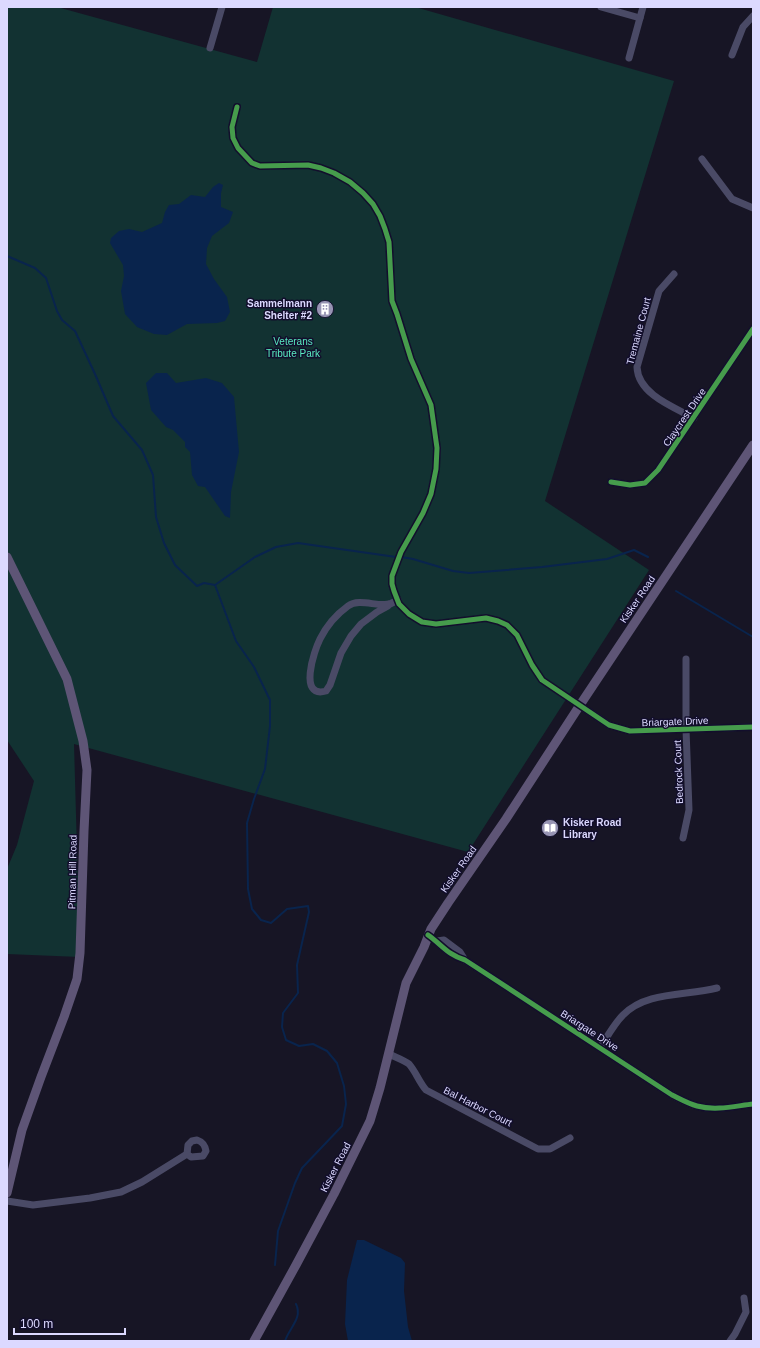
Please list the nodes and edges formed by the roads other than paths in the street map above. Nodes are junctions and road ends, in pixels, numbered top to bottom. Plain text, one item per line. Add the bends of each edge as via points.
1 (222, 7) edge
2 (601, 7) edge
3 (643, 7) edge
4 (753, 16) edge
5 (640, 18) junction
6 (210, 48) dead end
7 (732, 55) dead end
8 (629, 58) dead end
9 (237, 107) dead end
10 (702, 159) dead end
11 (753, 208) edge
12 (674, 274) dead end
13 (753, 329) edge
14 (694, 418) junction
15 (753, 445) edge
16 (610, 482) dead end
17 (7, 557) edge
18 (398, 600) junction
19 (389, 604) junction
20 (686, 659) dead end
21 (580, 705) junction
22 (753, 727) edge
23 (686, 729) junction
24 (683, 838) dead end
25 (428, 935) junction
26 (717, 988) dead end
27 (600, 1048) junction
28 (389, 1054) junction
29 (753, 1104) edge
30 (570, 1138) dead end
31 (187, 1154) dead end
32 (7, 1193) edge
33 (7, 1201) edge
34 (744, 1298) dead end
35 (254, 1341) edge
36 (730, 1341) edge

1 - 6 street
2 - 5 street
3 - 5 street
4 - 7 street via 743,27
5 - 8 street
9 - 18 street via 232,128 233,138 238,148 252,163 260,166 308,165 334,173 350,182 373,204 389,242 392,302 411,359 431,405 437,448 431,494 392,576
10 - 11 street via 732,199
12 - 14 street, Tremaine Court via 659,291 637,374 648,392
13 - 14 street, Claycrest Drive
14 - 16 street, Claycrest Drive via 658,470 645,482 630,485
15 - 21 main road, Kisker Road
17 - 32 main road, Pitman Hill Road via 67,679 83,741 87,770 77,979 22,1130
18 - 19 street
18 - 21 street, Briargate Drive via 409,614 422,622 444,624 486,618 507,625 517,635 542,680
19 - 19 street via 356,603 339,613 320,637 315,652 310,681 315,692 326,691 341,653 361,624
20 - 23 street, Bedrock Court
21 - 23 street, Briargate Drive via 608,725 630,731
21 - 25 main road, Kisker Road
22 - 23 street, Briargate Drive
23 - 24 street, Bedrock Court via 690,810
25 - 27 street, Briargate Drive via 437,941 444,940 466,960
25 - 28 main road, Kisker Road via 406,983
26 - 27 street via 643,1000 623,1015
27 - 29 street, Briargate Drive via 672,1095 692,1105 720,1108
28 - 30 street, Bal Harbor Court via 408,1063 426,1090 538,1148 550,1149
28 - 35 main road, Kisker Road via 370,1121 334,1194
31 - 33 street via 121,1192 33,1205
34 - 36 street via 746,1312

